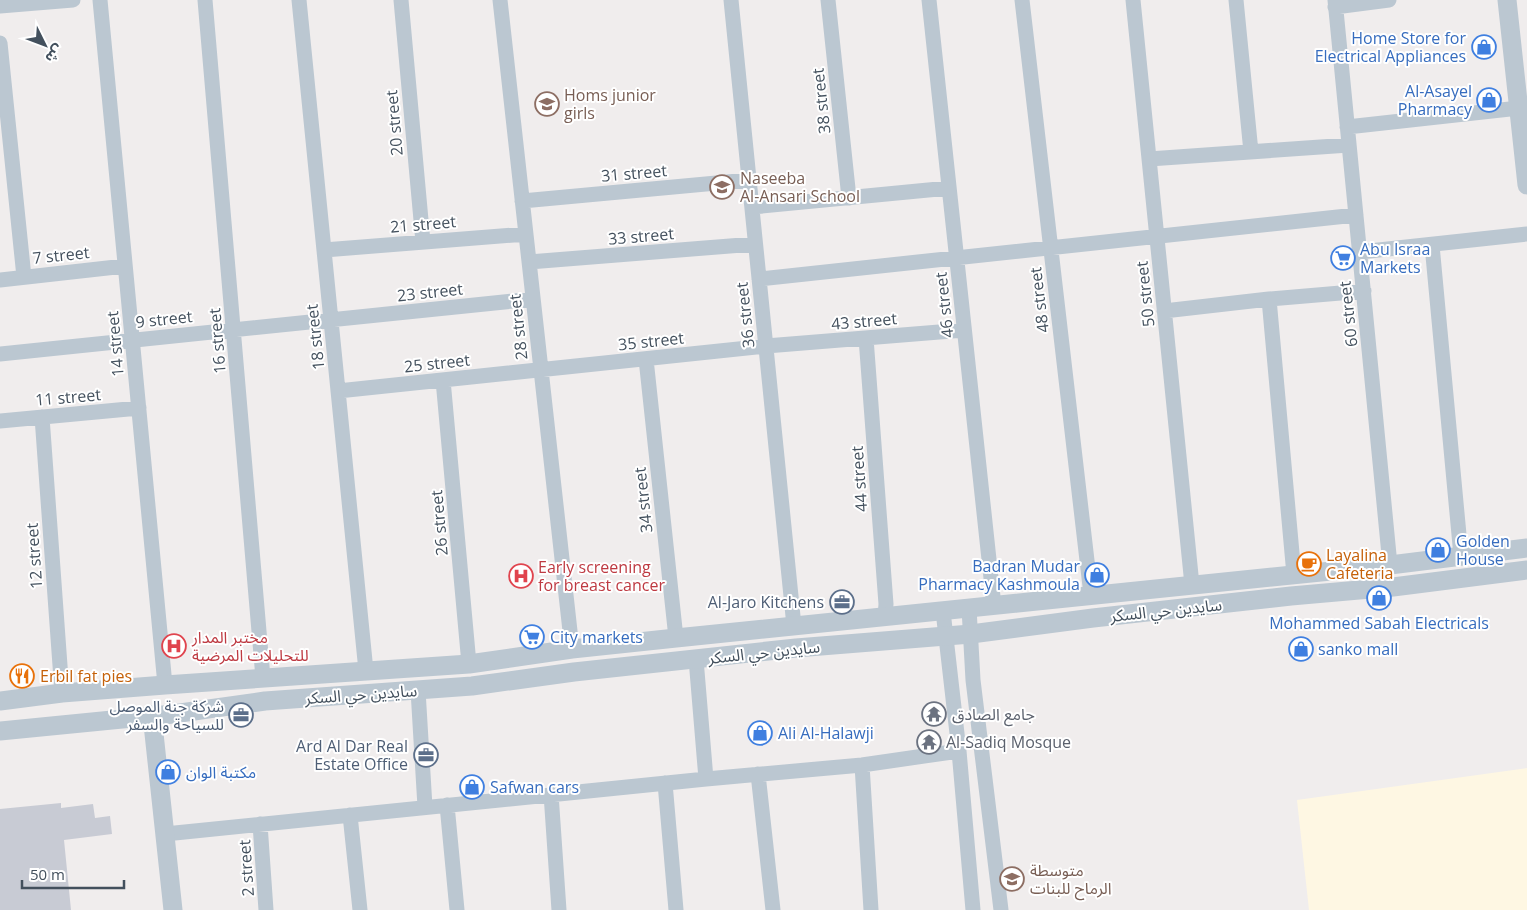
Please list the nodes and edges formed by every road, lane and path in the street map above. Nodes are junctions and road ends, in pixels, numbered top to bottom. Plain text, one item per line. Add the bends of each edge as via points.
1 (73, 0) edge
2 (100, 0) edge
3 (205, 0) edge
4 (299, 0) edge
5 (401, 0) edge
6 (500, 0) edge
7 (731, 0) edge
8 (828, 0) edge
9 (929, 0) edge
10 (1022, 0) edge
11 (1132, 0) edge
12 (1236, 0) edge
13 (1389, 0) edge
14 (1507, 0) edge
15 (1335, 3) edge
16 (0, 6) edge
17 (0, 44) edge
18 (1519, 108) junction
19 (1348, 127) junction
20 (1349, 145) junction
21 (1251, 152) junction
22 (1148, 159) junction
23 (749, 180) junction
24 (1527, 185) edge
25 (949, 188) junction
26 (849, 198) junction
27 (522, 201) junction
28 (752, 207) junction
29 (1356, 215) junction
30 (526, 234) junction
31 (1527, 234) edge
32 (1156, 236) junction
33 (423, 242) junction
34 (755, 244) junction
35 (1432, 245) junction
36 (1050, 247) junction
37 (324, 250) junction
38 (1360, 252) junction
39 (957, 258) junction
40 (529, 262) junction
41 (126, 266) junction
42 (24, 277) junction
43 (759, 279) junction
44 (0, 280) edge
45 (1364, 291) junction
46 (533, 299) junction
47 (1269, 299) junction
48 (1164, 311) junction
49 (331, 319) junction
50 (233, 329) junction
51 (964, 330) junction
52 (866, 338) junction
53 (133, 340) junction
54 (766, 346) junction
55 (0, 354) edge
56 (646, 359) junction
57 (541, 369) junction
58 (443, 380) junction
59 (338, 391) junction
60 (139, 408) junction
61 (42, 417) junction
62 (0, 421) edge
63 (1527, 548) edge
64 (1461, 556) junction
65 (1390, 565) junction
66 (1527, 570) edge
67 (1294, 575) junction
68 (1192, 585) junction
69 (1091, 595) junction
70 (994, 606) junction
71 (969, 608) junction
72 (943, 611) junction
73 (885, 617) junction
74 (794, 626) junction
75 (971, 634) junction
76 (947, 636) junction
77 (676, 638) junction
78 (572, 649) junction
79 (696, 659) junction
80 (470, 664) junction
81 (366, 671) junction
82 (263, 678) junction
83 (165, 684) junction
84 (418, 690) junction
85 (62, 693) junction
86 (0, 701) edge
87 (152, 715) junction
88 (0, 731) edge
89 (958, 751) junction
90 (862, 765) junction
91 (758, 774) junction
92 (706, 779) junction
93 (666, 783) junction
94 (551, 794) junction
95 (447, 805) junction
96 (425, 807) junction
97 (350, 815) junction
98 (260, 824) junction
99 (165, 834) junction
100 (173, 910) edge
101 (266, 910) edge
102 (360, 910) edge
103 (457, 910) edge
104 (559, 910) edge
105 (676, 910) edge
106 (773, 910) edge
107 (871, 910) edge
108 (973, 910) edge
109 (1001, 910) edge

1 - 16 street
2 - 41 street, 14 street
3 - 50 street, 16 street
4 - 37 street, 18 street
5 - 33 street, 20 street
6 - 27 street, 28 street
7 - 23 street, 36 street
8 - 26 street, 38 street
9 - 25 street, 46 street
10 - 36 street, 48 street
11 - 22 street, 50 street
12 - 21 street
13 - 15 street
14 - 18 street
15 - 19 street, 60 street
17 - 42 street
18 - 19 street
18 - 24 street
19 - 20 street, 60 street
20 - 21 street
20 - 29 street, 60 street
21 - 22 street
22 - 32 street, 50 street
23 - 27 street, 31 street
23 - 28 street, 36 street
25 - 26 street
25 - 39 street, 46 street
26 - 28 street
27 - 30 street, 28 street
28 - 34 street, 36 street
29 - 32 street
29 - 38 street, 60 street
30 - 33 street, 21 street
30 - 40 street, 28 street
31 - 35 street
32 - 36 street
32 - 48 street, 50 street
33 - 37 street, 21 street
34 - 40 street, 33 street
34 - 43 street, 36 street
35 - 38 street
35 - 64 street
36 - 39 street
36 - 69 street, 48 street
37 - 49 street, 18 street
38 - 45 street, 60 street
39 - 43 street
39 - 51 street, 46 street
40 - 46 street, 28 street
41 - 42 street, 7 street
41 - 53 street, 14 street
42 - 44 street, 7 street
43 - 54 street, 36 street
45 - 47 street
45 - 65 street, 60 street
46 - 49 street, 23 street
46 - 57 street, 28 street
47 - 48 street
47 - 67 street
48 - 68 street, 50 street
49 - 50 street, 9 street
49 - 59 street, 18 street
50 - 53 street, 9 street
50 - 82 street, 16 street
51 - 52 street, 43 street
51 - 70 street, 46 street
52 - 54 street, 43 street
52 - 73 street, 44 street
53 - 55 street, 9 street
53 - 60 street, 14 street
54 - 56 street, 35 street
54 - 74 street, 36 street
56 - 57 street, 35 street
56 - 77 street, 34 street
57 - 58 street, 25 street
57 - 78 street, 28 street
58 - 59 street, 25 street
58 - 80 street, 26 street
59 - 81 street, 18 street
60 - 61 street, 11 street
60 - 83 street, 14 street
61 - 62 street, 11 street
61 - 85 street, 12 street
63 - 64 street, سايدين حي السكر
64 - 65 street, سايدين حي السكر
65 - 67 street, سايدين حي السكر
66 - 75 street, سايدين حي السكر via 1393,588 1291,596
67 - 68 street, سايدين حي السكر
68 - 69 street, سايدين حي السكر
69 - 70 street, سايدين حي السكر
70 - 71 street, سايدين حي السكر
71 - 72 street, سايدين حي السكر
71 - 75 street
72 - 73 street, سايدين حي السكر
72 - 76 street
73 - 74 street, سايدين حي السكر
74 - 77 street, سايدين حي السكر
75 - 76 street, سايدين حي السكر
75 - 109 street via 973,680
76 - 79 street, سايدين حي السكر
76 - 89 street
77 - 78 street, سايدين حي السكر
78 - 80 street, سايدين حي السكر
79 - 84 street, سايدين حي السكر
79 - 92 street
80 - 81 street, سايدين حي السكر
81 - 82 street, سايدين حي السكر
82 - 83 street, سايدين حي السكر
83 - 85 street, سايدين حي السكر
84 - 87 street, سايدين حي السكر via 265,701
84 - 96 street
85 - 86 street, سايدين حي السكر
87 - 88 street, سايدين حي السكر
87 - 99 street
89 - 90 street
89 - 108 street
90 - 91 street
90 - 107 street
91 - 92 street
91 - 106 street
92 - 93 street
93 - 94 street
93 - 105 street
94 - 95 street
94 - 104 street
95 - 96 street
95 - 103 street
96 - 97 street
97 - 98 street
97 - 102 street
98 - 99 street
98 - 101 street, 2 street
99 - 100 street

